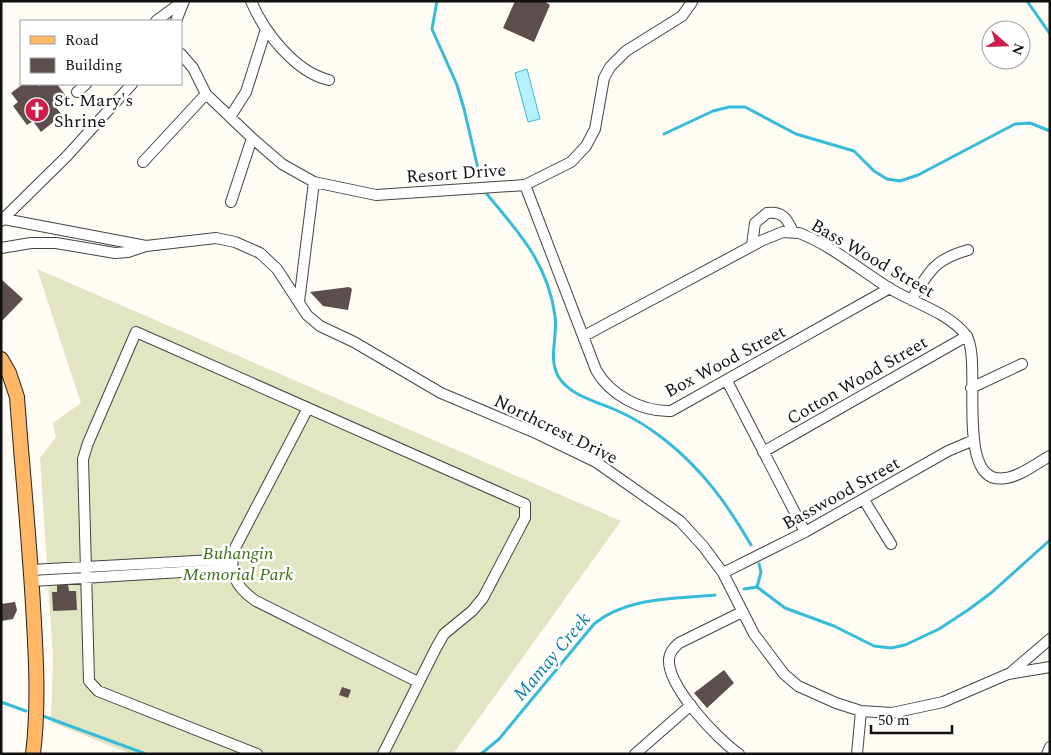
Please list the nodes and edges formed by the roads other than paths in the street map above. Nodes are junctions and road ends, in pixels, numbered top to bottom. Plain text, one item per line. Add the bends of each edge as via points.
1 (183, 1) edge
2 (251, 1) edge
3 (692, 1) edge
4 (157, 20) edge
5 (176, 20) edge
6 (266, 29) junction
7 (182, 55) edge
8 (329, 80) dead end
9 (85, 85) edge
10 (131, 85) edge
11 (77, 92) dead end
12 (206, 94) junction
13 (230, 117) junction
14 (252, 138) junction
15 (143, 162) dead end
16 (314, 182) junction
17 (526, 185) junction
18 (231, 202) dead end
19 (2, 220) edge
20 (68, 232) junction
21 (793, 232) junction
22 (66, 245) junction
23 (752, 245) junction
24 (146, 246) junction
25 (1, 248) edge
26 (968, 250) dead end
27 (890, 288) junction
28 (911, 300) junction
29 (299, 302) junction
30 (584, 336) junction
31 (967, 336) junction
32 (1, 359) edge
33 (1022, 364) dead end
34 (727, 381) junction
35 (971, 388) junction
36 (308, 408) junction
37 (974, 440) junction
38 (764, 452) junction
39 (1050, 456) edge
40 (864, 500) junction
41 (805, 532) junction
42 (891, 544) dead end
43 (232, 564) junction
44 (86, 572) junction
45 (723, 573) junction
46 (31, 575) junction
47 (742, 612) junction
48 (1050, 639) edge
49 (1050, 666) edge
50 (1008, 674) junction
51 (418, 682) junction
52 (691, 704) junction
53 (861, 711) junction
54 (1050, 747) edge
55 (33, 754) edge
56 (257, 754) edge
57 (383, 754) edge
58 (635, 754) edge
59 (739, 754) edge
60 (857, 754) edge
61 (1047, 754) edge

1 - 4 street
1 - 5 street
2 - 6 street
3 - 17 street, Resort Drive via 682,16 626,51 610,67 604,78 595,129 586,146 571,162
6 - 8 street via 298,64 317,78
6 - 13 street via 246,92
7 - 12 street, Resort Drive
9 - 11 street
10 - 19 street via 67,156
12 - 13 street, Resort Drive
12 - 15 street
13 - 14 street, Resort Drive
14 - 16 street, Resort Drive via 282,164
14 - 18 street
16 - 17 street, Resort Drive via 376,195
16 - 29 street
17 - 30 street, Box Wood Street
19 - 20 street, Northcrest Drive
20 - 22 street
20 - 24 street, Northcrest Drive
21 - 23 street, Bass Wood Street via 774,235
21 - 23 street via 786,217 767,213 755,222
21 - 27 street, Bass Wood Street via 811,238
22 - 24 street, Northcrest Drive via 115,253
22 - 25 street, Northcrest Drive via 31,243
23 - 30 street, Bass Wood Street
24 - 29 street, Northcrest Drive via 216,238 235,242 260,253
26 - 28 street via 942,259
27 - 28 street, Bass Wood Street
27 - 34 street, Box Wood Street
28 - 31 street, Bass Wood Street via 945,318
29 - 45 street, Northcrest Drive via 307,315 320,326 354,342 416,380 596,462 680,521 704,546
30 - 34 street, Box Wood Street via 604,384 612,392 658,411 671,411
31 - 35 street via 972,355
31 - 38 street, Cotton Wood Street
32 - 46 main road via 17,397
33 - 35 street
34 - 38 street
35 - 37 street
36 - 43 street via 242,535
36 - 44 street via 136,332 85,450
36 - 51 street via 525,504 525,518 483,598 444,634
37 - 39 street via 981,466 992,477 1006,478
37 - 40 street, Basswood Street via 948,451
38 - 41 street
40 - 41 street, Basswood Street
40 - 42 street
41 - 45 street, Basswood Street
43 - 44 street
43 - 51 street via 239,586 256,601
44 - 46 street
44 - 56 street via 88,675 93,688
45 - 47 street, Northcrest Drive
46 - 55 main road via 36,655
47 - 52 street via 679,643 671,651 671,668
47 - 53 street, Northcrest Drive via 778,666 798,686
48 - 50 street
49 - 50 street, Northcrest Drive
50 - 53 street, Northcrest Drive via 943,702 892,713
51 - 57 street
52 - 58 street
52 - 59 street via 710,730
53 - 60 street
54 - 61 street

